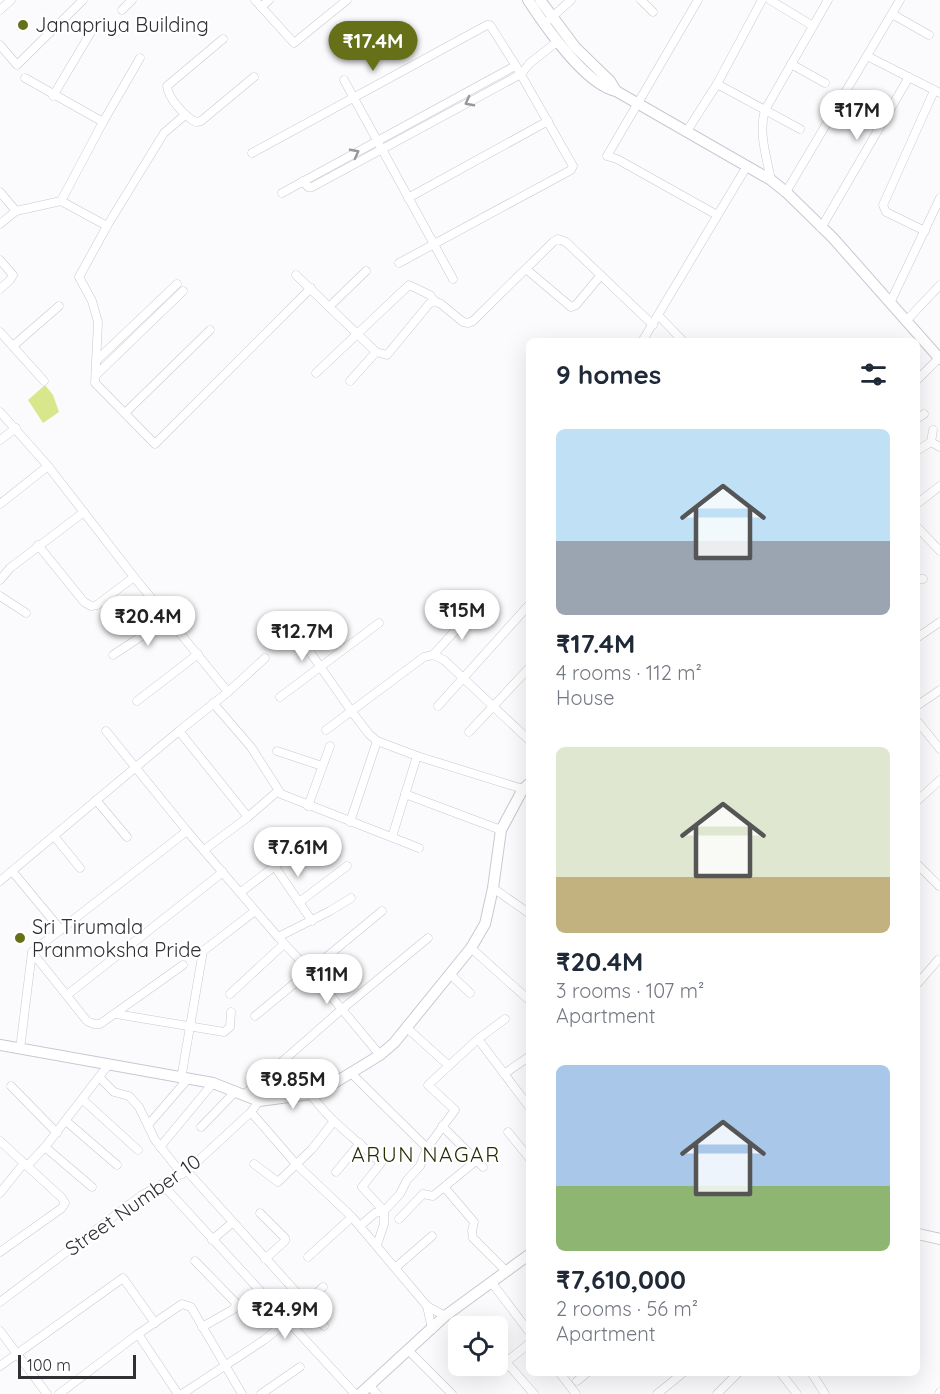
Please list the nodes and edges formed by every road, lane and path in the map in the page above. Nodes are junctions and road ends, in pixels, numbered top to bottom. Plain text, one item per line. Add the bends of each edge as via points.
1 (10, 0) edge
2 (83, 0) edge
3 (132, 0) edge
4 (255, 0) edge
5 (269, 0) edge
6 (347, 0) edge
7 (528, 0) edge
8 (540, 0) edge
9 (571, 0) edge
10 (640, 0) edge
11 (698, 0) edge
12 (762, 0) edge
13 (770, 0) edge
14 (828, 0) edge
15 (900, 0) edge
16 (261, 7) junction
17 (0, 10) edge
18 (122, 10) dead end
19 (653, 12) dead end
20 (892, 14) junction
21 (548, 21) junction
22 (813, 26) junction
23 (91, 32) dead end
24 (929, 35) dead end
25 (223, 39) dead end
26 (558, 41) junction
27 (0, 45) edge
28 (867, 56) junction
29 (140, 58) dead end
30 (530, 63) junction
31 (791, 64) junction
32 (516, 66) junction
33 (520, 74) junction
34 (254, 77) dead end
35 (909, 77) junction
36 (25, 78) dead end
37 (344, 80) dead end
38 (825, 83) dead end
39 (717, 84) junction
40 (616, 91) junction
41 (938, 91) edge
42 (53, 96) junction
43 (354, 98) junction
44 (639, 104) junction
45 (765, 110) junction
46 (185, 115) junction
47 (548, 121) junction
48 (103, 122) junction
49 (800, 129) dead end
50 (687, 131) junction
51 (380, 145) junction
52 (252, 153) dead end
53 (747, 166) junction
54 (771, 180) junction
55 (0, 192) edge
56 (786, 192) junction
57 (282, 193) dead end
58 (408, 198) junction
59 (940, 198) edge
60 (61, 201) junction
61 (20, 210) junction
62 (717, 215) junction
63 (0, 224) edge
64 (106, 226) junction
65 (821, 228) junction
66 (925, 231) junction
67 (434, 245) junction
68 (0, 260) edge
69 (399, 263) dead end
70 (526, 269) junction
71 (366, 271) dead end
72 (601, 274) junction
73 (296, 275) dead end
74 (453, 279) dead end
75 (177, 284) dead end
76 (940, 285) edge
77 (311, 288) junction
78 (0, 289) edge
79 (183, 291) dead end
80 (434, 301) junction
81 (157, 302) junction
82 (890, 303) junction
83 (59, 306) dead end
84 (330, 306) junction
85 (164, 309) junction
86 (659, 316) junction
87 (906, 321) junction
88 (653, 325) junction
89 (210, 330) dead end
90 (0, 332) edge
91 (358, 334) junction
92 (644, 338) edge
93 (680, 338) edge
94 (917, 338) edge
95 (920, 341) edge
96 (13, 346) junction
97 (376, 352) junction
98 (939, 358) edge
99 (97, 360) junction
100 (316, 373) dead end
101 (96, 375) junction
102 (920, 377) edge
103 (44, 381) dead end
104 (350, 381) dead end
105 (0, 412) edge
106 (125, 413) junction
107 (16, 428) junction
108 (933, 430) dead end
109 (0, 440) edge
110 (931, 442) junction
111 (940, 447) edge
112 (920, 449) edge
113 (48, 466) junction
114 (940, 486) edge
115 (920, 501) edge
116 (0, 504) edge
117 (84, 512) junction
118 (920, 530) edge
119 (38, 545) junction
120 (940, 551) edge
121 (134, 577) junction
122 (0, 580) edge
123 (0, 596) edge
124 (526, 608) edge
125 (472, 611) dead end
126 (27, 613) dead end
127 (169, 618) junction
128 (940, 622) edge
129 (379, 623) dead end
130 (920, 637) edge
131 (303, 642) dead end
132 (198, 654) junction
133 (113, 655) dead end
134 (433, 655) junction
135 (265, 658) dead end
136 (321, 667) junction
137 (526, 670) edge
138 (462, 679) junction
139 (940, 690) edge
140 (228, 692) junction
141 (280, 697) dead end
142 (137, 701) dead end
143 (213, 703) junction
144 (920, 704) edge
145 (438, 706) dead end
146 (493, 707) junction
147 (352, 712) junction
148 (326, 730) dead end
149 (106, 731) dead end
150 (179, 731) junction
151 (470, 732) dead end
152 (921, 733) edge
153 (526, 737) edge
154 (377, 741) junction
155 (330, 746) dead end
156 (940, 749) edge
157 (277, 751) dead end
158 (417, 756) junction
159 (322, 766) junction
160 (135, 768) junction
161 (940, 780) edge
162 (526, 786) edge
163 (281, 794) junction
164 (405, 794) junction
165 (920, 798) edge
166 (96, 800) junction
167 (308, 806) junction
168 (248, 817) junction
169 (350, 822) junction
170 (501, 830) junction
171 (187, 831) junction
172 (54, 836) junction
173 (127, 837) dead end
174 (313, 837) dead end
175 (392, 837) junction
176 (419, 848) dead end
177 (204, 850) junction
178 (347, 866) dead end
179 (275, 867) junction
180 (920, 867) edge
181 (80, 868) dead end
182 (12, 871) junction
183 (223, 872) junction
184 (0, 881) edge
185 (939, 886) edge
186 (492, 891) junction
187 (241, 892) junction
188 (351, 897) dead end
189 (301, 904) junction
190 (255, 911) junction
191 (382, 911) dead end
192 (526, 912) edge
193 (312, 921) junction
194 (61, 930) junction
195 (278, 937) junction
196 (428, 938) dead end
197 (284, 944) junction
198 (471, 948) junction
199 (32, 952) junction
200 (938, 960) dead end
201 (183, 965) dead end
202 (310, 971) junction
203 (450, 974) junction
204 (920, 981) edge
205 (470, 993) dead end
206 (230, 994) dead end
207 (67, 995) junction
208 (526, 997) edge
209 (341, 1010) junction
210 (231, 1012) dead end
211 (116, 1014) junction
212 (255, 1016) dead end
213 (505, 1019) dead end
214 (190, 1027) junction
215 (407, 1028) junction
216 (478, 1039) junction
217 (0, 1045) edge
218 (20, 1049) junction
219 (380, 1055) junction
220 (526, 1059) edge
221 (109, 1064) junction
222 (448, 1065) junction
223 (351, 1074) junction
224 (504, 1074) junction
225 (100, 1078) junction
226 (184, 1079) junction
227 (213, 1083) junction
228 (11, 1086) dead end
229 (240, 1093) junction
230 (310, 1093) junction
231 (83, 1100) junction
232 (259, 1101) junction
233 (526, 1104) edge
234 (251, 1112) junction
235 (66, 1121) junction
236 (334, 1122) junction
237 (148, 1125) junction
238 (442, 1126) junction
239 (201, 1127) dead end
240 (508, 1132) dead end
241 (57, 1133) junction
242 (0, 1141) edge
243 (360, 1143) junction
244 (45, 1147) junction
245 (160, 1147) junction
246 (427, 1148) junction
247 (138, 1150) dead end
248 (526, 1154) edge
249 (477, 1160) junction
250 (254, 1164) dead end
251 (296, 1164) junction
252 (26, 1165) junction
253 (117, 1165) dead end
254 (483, 1167) dead end
255 (184, 1172) junction
256 (336, 1172) dead end
257 (162, 1184) junction
258 (92, 1187) dead end
259 (445, 1188) junction
260 (0, 1193) edge
261 (384, 1211) junction
262 (260, 1213) dead end
263 (352, 1217) junction
264 (399, 1219) dead end
265 (232, 1223) junction
266 (360, 1226) junction
267 (920, 1234) edge
268 (432, 1236) dead end
269 (940, 1239) edge
270 (212, 1240) junction
271 (377, 1245) junction
272 (0, 1252) edge
273 (308, 1257) dead end
274 (526, 1257) edge
275 (265, 1259) junction
276 (195, 1261) dead end
277 (395, 1268) junction
278 (506, 1270) junction
279 (492, 1283) junction
280 (322, 1287) dead end
281 (0, 1302) edge
282 (306, 1303) junction
283 (427, 1306) junction
284 (288, 1321) junction
285 (439, 1322) junction
286 (155, 1323) junction
287 (324, 1326) dead end
288 (202, 1327) junction
289 (526, 1329) edge
290 (0, 1331) edge
291 (138, 1334) junction
292 (526, 1346) edge
293 (408, 1350) junction
294 (16, 1353) junction
295 (0, 1366) edge
296 (225, 1367) junction
297 (300, 1367) dead end
298 (562, 1376) edge
299 (584, 1376) edge
300 (679, 1376) edge
301 (735, 1376) edge
302 (783, 1376) edge
303 (813, 1376) edge
304 (578, 1381) dead end
305 (369, 1385) junction
306 (450, 1393) edge
307 (47, 1394) edge
308 (59, 1394) edge
309 (180, 1394) edge
310 (242, 1394) edge
311 (261, 1394) edge
312 (355, 1394) edge
313 (360, 1394) edge
314 (378, 1394) edge
315 (534, 1394) edge
316 (576, 1394) edge
317 (657, 1394) edge
318 (717, 1394) edge
319 (797, 1394) edge
320 (824, 1394) edge

1 - 17 street
2 - 27 street via 17,65
3 - 18 street
4 - 16 street
5 - 16 street
6 - 16 street via 294,43
7 - 21 street
8 - 21 street
9 - 21 street
10 - 19 street
11 - 44 street
12 - 39 street
13 - 22 street
14 - 22 street
15 - 20 street
20 - 24 street
20 - 28 street
21 - 26 street
21 - 40 street
22 - 31 street
23 - 42 street
25 - 46 street via 168,86 168,92
26 - 30 street
26 - 40 street via 595,80
28 - 35 street
28 - 56 street
29 - 48 street
30 - 32 street
30 - 33 street
31 - 38 street
31 - 45 street
32 - 33 street
32 - 43 street via 493,28 487,25
32 - 51 street
33 - 47 street
33 -> 51 street
34 - 46 street via 201,121
35 - 41 street
35 - 65 street
36 - 42 street
37 - 43 street
39 - 45 street
39 - 50 street
40 - 44 street
41 - 66 street via 883,205 886,212
42 - 48 street
43 - 51 street
43 - 52 street
44 - 50 street
44 - 62 street via 607,156 632,166
45 - 49 street
45 - 54 street via 763,141
46 - 64 street via 164,133
47 - 58 street
47 - 67 street via 572,161 571,170
48 - 60 street
50 - 53 street
51 - 57 street
51 - 58 street
53 - 54 street
53 - 62 street
54 - 56 street
55 - 61 street
56 - 65 street
58 - 67 street
59 - 66 street
60 - 61 street
60 - 64 street
61 - 63 street
62 - 86 street
64 - 99 street via 80,277 98,322
65 - 82 street
66 - 82 street
67 - 69 street
67 - 74 street
68 - 78 street via 13,275
70 - 72 street via 558,239
70 - 72 street via 571,307
70 - 80 street via 468,323
71 - 84 street
72 - 88 street
73 - 77 street
75 - 81 street
76 - 87 street
77 - 84 street
77 - 106 street via 155,444
79 - 85 street
80 - 91 street via 409,285
80 - 97 street via 387,355
81 - 85 street
81 - 99 street
82 - 87 street
83 - 96 street
84 - 91 street
85 - 101 street
86 - 88 street
86 - 93 street
87 - 94 street
88 - 92 street
89 - 106 street
90 - 96 street
91 - 97 street
91 - 100 street
95 - 98 street
96 - 103 street
97 - 104 street
98 - 102 street
99 - 101 street
101 - 106 street via 95,383
105 - 107 street
107 - 109 street
107 - 113 street
108 - 110 street
110 - 111 street
110 - 112 street
113 - 116 street
113 - 117 street
114 - 115 street
117 - 119 street
117 - 121 street
118 - 120 street
119 - 121 street via 91,606
119 - 122 street
121 - 127 street
123 - 126 street
124 - 138 street
125 - 134 street
127 - 132 street
127 - 133 street
128 - 130 street
129 - 136 street
131 - 136 street
132 - 140 street
132 - 142 street
134 - 138 street via 444,660
134 - 147 street via 424,657
135 - 140 street
136 - 141 street
136 - 147 street
137 - 146 street
138 - 145 street
138 - 146 street
139 - 144 street
140 - 143 street
143 - 150 street
143 - 163 street via 251,747
146 - 151 street
146 - 153 street
147 - 148 street
147 - 154 street
149 - 160 street
150 - 160 street
150 - 168 street
152 - 156 street
154 - 158 street
154 - 169 street
155 - 159 street
157 - 159 street
158 - 162 street
158 - 164 street
159 - 167 street
160 - 166 street
160 - 171 street
161 - 165 street
162 - 170 street
163 - 167 street
163 - 168 street
164 - 170 street
164 - 175 street
166 - 172 street
166 - 173 street
167 - 169 street
168 - 177 street
169 - 175 street
170 - 186 street
171 - 177 street
171 - 194 street
172 - 181 street
172 - 182 street
174 - 179 street
175 - 176 street
177 - 183 street
178 - 189 street
179 - 187 street
179 - 189 street
180 - 185 street
182 - 184 street
182 - 194 street
183 - 187 street
183 - 207 street
186 - 192 street
186 - 198 street via 485,924
187 - 190 street
188 - 193 street
189 - 193 street
190 - 195 street
190 - 214 street via 203,951
191 - 202 street
193 - 195 street
194 - 199 street
195 - 197 street
196 - 209 street
197 - 202 street
197 - 206 street
198 - 203 street
198 - 208 street
199 - 207 street
199 - 218 street
200 - 204 street
201 - 211 street
202 - 209 street
202 - 212 street
203 - 205 street
203 - 215 street
207 - 211 street via 87,1021 94,1024
209 - 219 street
209 - 229 street
210 - 214 street via 230,1027 224,1032
211 - 214 street
213 - 216 street
214 - 226 street
215 - 219 street
215 - 222 street
216 - 222 street
216 - 224 street
217 - 218 street
218 - 221 street
219 - 223 street
220 - 224 street
221 - 225 street
221 - 226 street
222 - 238 street via 428,1085 455,1110
223 - 230 street via 318,1093
223 - 246 street
224 - 233 street
225 - 231 street
225 - 237 street via 114,1092 129,1096
226 - 227 street
226 - 237 street
227 - 229 street
227 - 245 street
228 - 241 street
229 - 232 street
229 - 239 street
230 - 232 street
230 - 236 street
231 - 235 street
231 - 247 street
232 - 234 street, Street Number 10
234 - 251 street
234 - 255 street, Street Number 10
235 - 241 street
235 - 253 street
236 - 243 street
236 - 251 street
237 - 245 street
238 - 246 street
238 - 249 street
240 - 248 street
241 - 244 street
242 - 252 street
243 - 256 street
243 - 261 street via 381,1163 362,1187
244 - 252 street
244 - 258 street
245 - 255 street
246 - 261 street via 420,1166
249 - 254 street
249 - 259 street
250 - 251 street via 278,1182
251 - 263 street
252 - 260 street
252 - 272 street via 65,1203
255 - 257 street, Street Number 10
255 - 265 street
257 - 270 street
257 - 281 street, Street Number 10
259 - 264 street via 433,1196 423,1194
259 - 278 street via 474,1222 473,1238
261 - 266 street via 375,1213
261 - 271 street
262 - 275 street via 285,1238
263 - 266 street
263 - 273 street
265 - 270 street
265 - 275 street
266 - 271 street
267 - 269 street
268 - 277 street
270 - 284 street
271 - 277 street
274 - 278 street
275 - 282 street
276 - 288 street via 236,1303 234,1310
277 - 283 street
278 - 279 street
279 - 285 street
279 - 289 street
280 - 282 street
282 - 284 street
282 - 287 street
283 - 285 street
283 - 285 street
284 - 296 street
284 - 312 street
285 - 293 street
286 - 288 street via 187,1304
286 - 291 street
286 - 294 street via 123,1278
288 - 296 street
290 - 294 street
291 - 308 street
291 - 309 street
292 - 315 street via 506,1362
293 - 305 street
293 - 306 street
294 - 295 street
294 - 307 street
296 - 309 street
296 - 310 street
297 - 311 street
298 - 316 street
299 - 304 street
300 - 317 street
301 - 318 street
302 - 319 street
303 - 320 street
305 - 313 street
305 - 314 street

